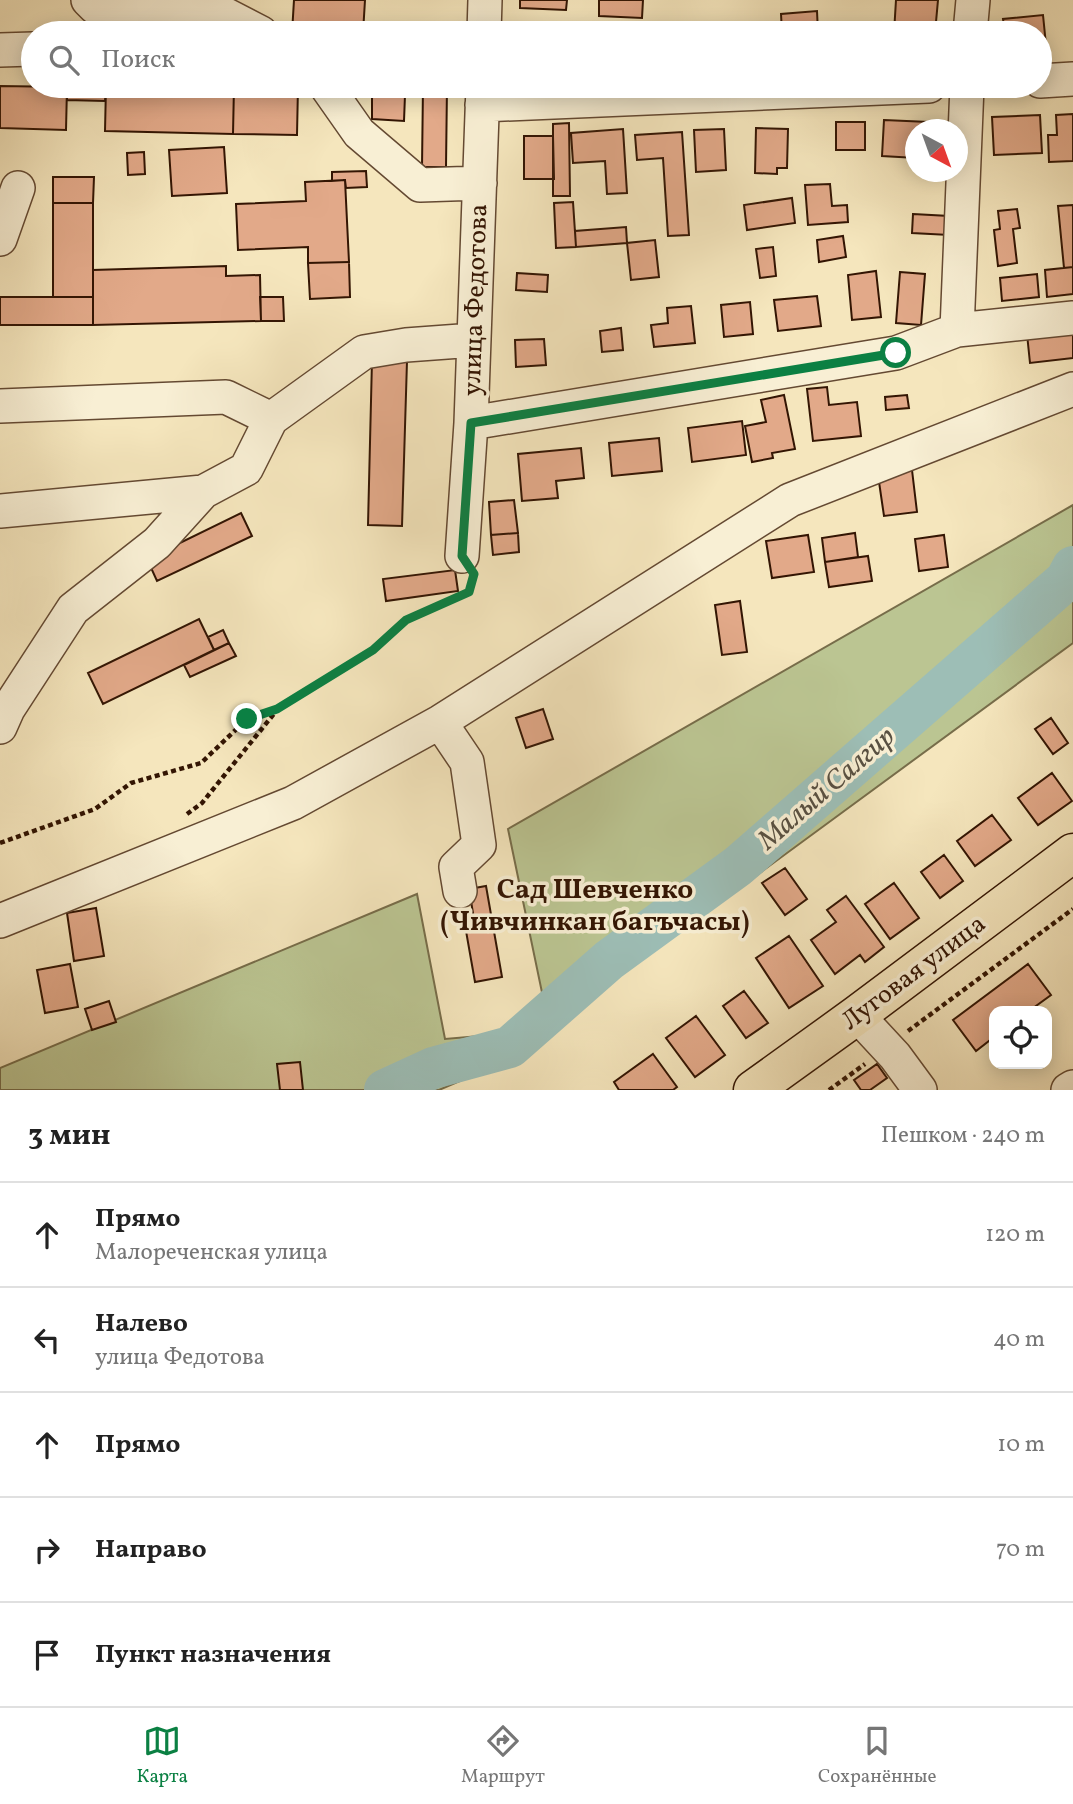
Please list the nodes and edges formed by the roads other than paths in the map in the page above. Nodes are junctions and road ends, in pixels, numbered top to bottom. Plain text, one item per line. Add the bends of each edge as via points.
1 (485, 0) edge
2 (973, 0) edge
3 (211, 3) edge
4 (92, 14) edge
5 (241, 21) edge
6 (484, 21) edge
7 (971, 21) edge
8 (21, 49) edge
9 (0, 50) edge
10 (1073, 79) edge
11 (1052, 80) edge
12 (334, 98) edge
13 (482, 98) edge
14 (967, 98) edge
15 (480, 183) junction
16 (18, 188) dead end
17 (0, 239) edge
18 (1073, 318) edge
19 (957, 330) junction
20 (474, 340) junction
21 (1073, 389) edge
22 (0, 406) edge
23 (271, 419) junction
24 (471, 423) junction
25 (203, 492) junction
26 (0, 511) edge
27 (462, 556) road end
28 (440, 722) junction
29 (0, 727) edge
30 (1073, 853) edge
31 (460, 891) dead end
32 (0, 921) edge
33 (858, 1015) junction
34 (1073, 1087) edge
35 (753, 1090) edge
36 (920, 1090) edge
37 (1068, 1090) edge

1 - 6 street
2 - 7 street
3 - 4 street
3 - 5 street
8 - 9 street
10 - 11 street
12 - 15 street via 359,133 420,185
13 - 15 street, улица Федотова
14 - 19 street
15 - 20 street, улица Федотова
16 - 17 street
18 - 19 street
19 - 24 street via 896,353
20 - 23 street via 364,352
20 - 24 street, улица Федотова
21 - 28 street via 790,500
22 - 23 street via 226,397
23 - 25 street via 246,468
24 - 27 street, улица Федотова
25 - 26 street
25 - 29 street via 157,542 73,609
28 - 31 street via 467,762 479,845 456,867
28 - 32 street via 293,803
30 - 33 main road, Луговая улица
33 - 35 main road, Луговая улица
33 - 36 street
34 - 37 street

